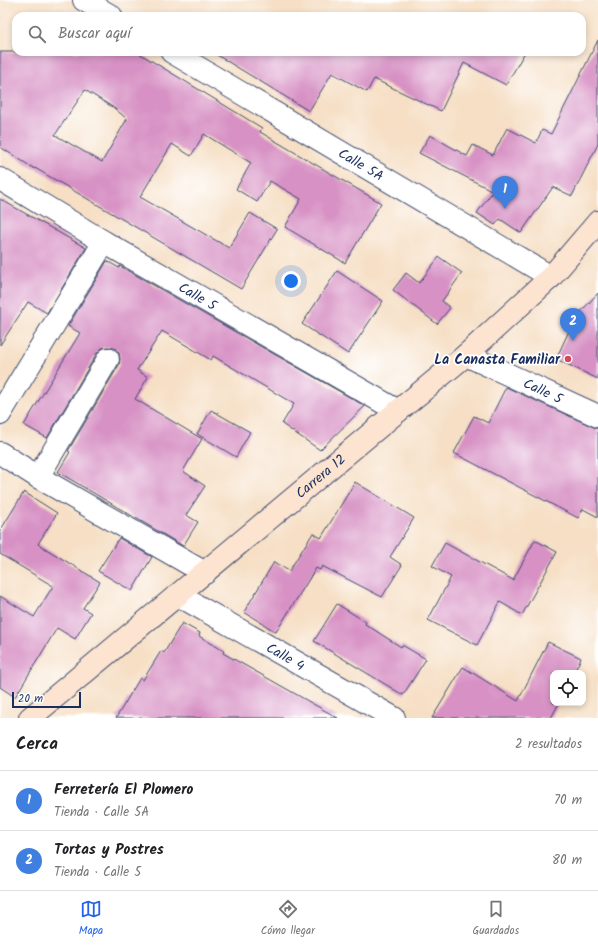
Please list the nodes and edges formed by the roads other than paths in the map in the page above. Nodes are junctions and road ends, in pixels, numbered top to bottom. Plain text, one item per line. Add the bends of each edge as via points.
1 (84, 0) edge
2 (104, 12) edge
3 (179, 56) edge
4 (0, 179) edge
5 (598, 222) edge
6 (104, 242) junction
7 (551, 277) junction
8 (466, 356) junction
9 (108, 359) dead end
10 (398, 411) junction
11 (0, 414) edge
12 (598, 416) edge
13 (0, 453) edge
14 (38, 478) junction
15 (205, 573) junction
16 (178, 595) junction
17 (30, 718) edge
18 (393, 718) edge

1 - 2 street
3 - 7 street, Calle 5A
4 - 6 street, Calle 5
5 - 7 main road, Carrera 12
6 - 10 street, Calle 5
6 - 11 street
7 - 8 main road, Carrera 12
8 - 10 main road, Carrera 12
8 - 12 street, Calle 5
9 - 14 street
10 - 15 main road, Carrera 12
13 - 14 street
14 - 15 street
15 - 16 main road, Carrera 12
16 - 17 main road, Carrera 12
16 - 18 street, Calle 4

